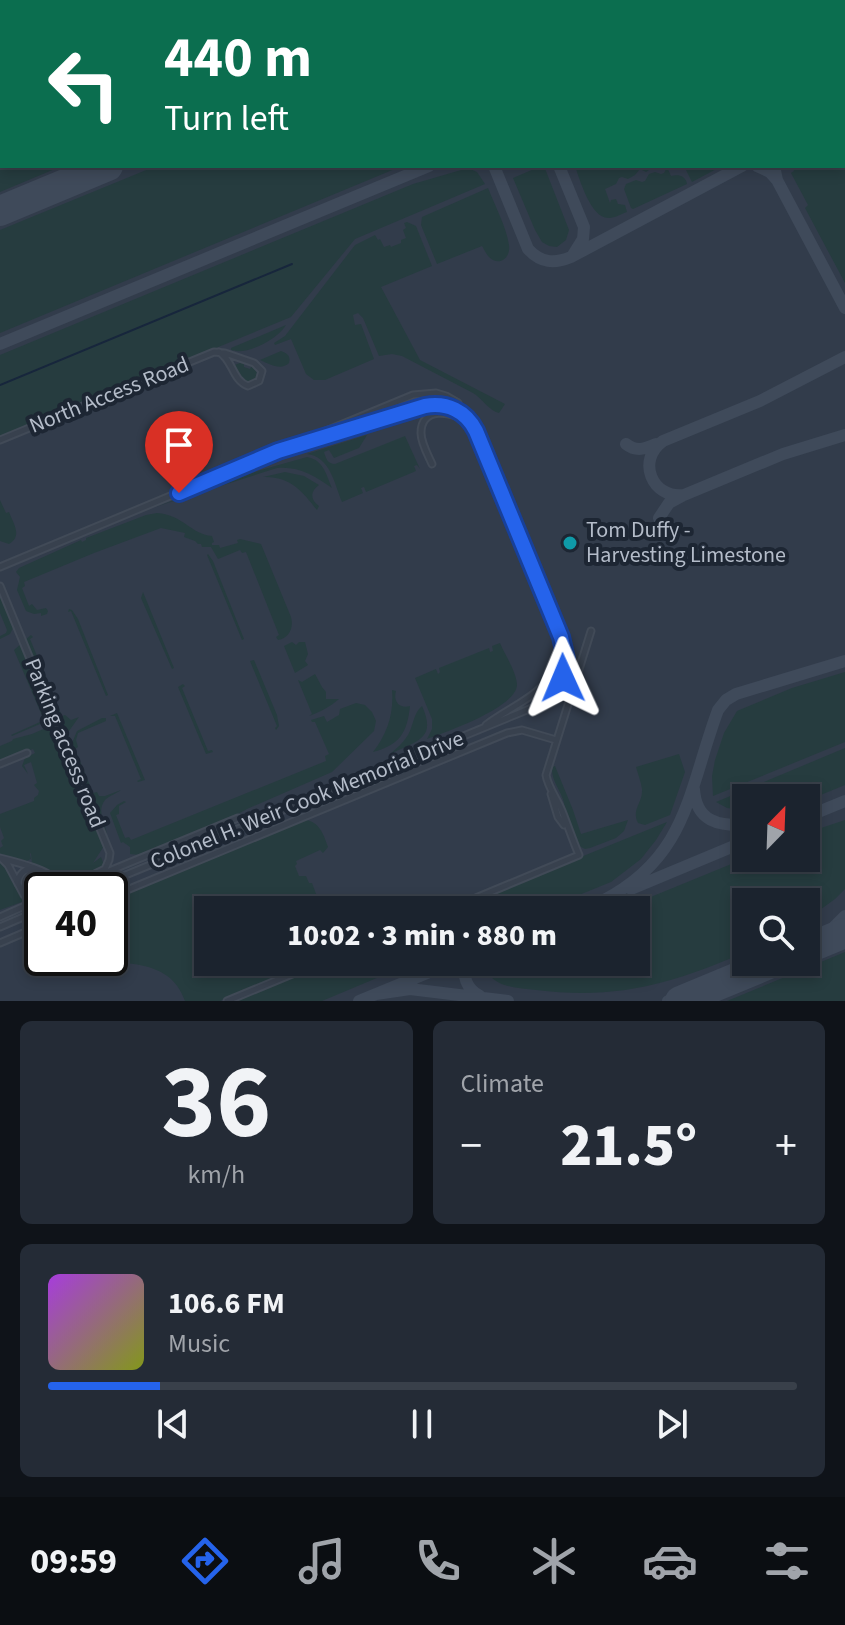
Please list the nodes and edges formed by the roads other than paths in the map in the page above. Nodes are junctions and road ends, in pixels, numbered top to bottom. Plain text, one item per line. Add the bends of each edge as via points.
1 (219, 352) junction
2 (458, 403) tunnel mouth
3 (476, 431) junction
4 (0, 440) edge
5 (278, 451) junction
6 (432, 464) dead end
7 (0, 567) edge
8 (0, 586) edge
9 (591, 631) dead end
10 (561, 652) tunnel mouth
11 (482, 728) junction
12 (556, 740) junction
13 (27, 753) dead end
14 (0, 764) edge
15 (238, 818) dead end
16 (1, 859) edge
17 (36, 869) junction
18 (42, 872) edge
19 (99, 872) edge
20 (106, 872) edge
21 (128, 874) edge
22 (19, 887) junction
23 (128, 890) edge
24 (24, 895) edge
25 (481, 896) edge
26 (24, 906) edge
27 (0, 917) edge
28 (24, 917) edge
29 (0, 927) edge
30 (24, 933) edge
31 (0, 943) edge
32 (287, 976) edge
33 (227, 1001) edge

1 - 1 street via 260,367 256,384 244,385
1 - 4 street, North Access Road
2 - 5 street via 436,393 413,395
3 - 5 street via 455,409 425,406
3 - 6 street via 449,413 428,419 421,436
3 - 11 street, bridge via 566,659 563,678 543,703
5 - 7 street
8 - 19 street, Parking access road via 110,853
9 - 12 street
10 - 11 street via 544,686
11 - 21 street, Colonel H. Weir Cook Memorial Drive
12 - 23 street via 522,730 507,733
12 - 25 street via 546,775 579,855
13 - 14 street
15 - 20 street
16 - 17 street
16 - 22 street
17 - 18 street
17 - 22 street via 24,871
22 - 24 street
26 - 27 street
28 - 29 street
30 - 31 street
32 - 33 street

